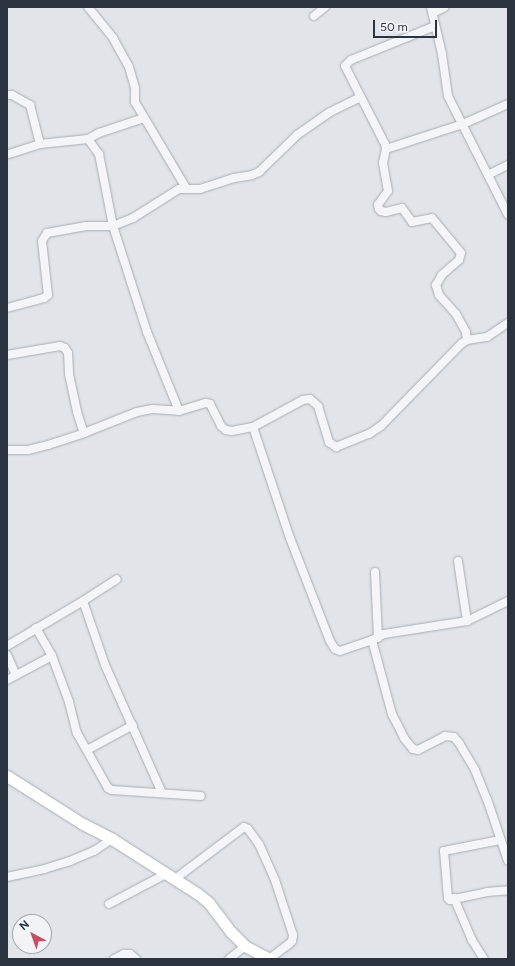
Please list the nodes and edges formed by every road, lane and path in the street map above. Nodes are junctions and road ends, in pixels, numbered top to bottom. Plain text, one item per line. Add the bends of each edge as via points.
1 (88, 7) edge
2 (325, 7) edge
3 (445, 7) edge
4 (432, 10) edge
5 (314, 16) dead end
6 (435, 26) junction
7 (7, 96) edge
8 (361, 97) junction
9 (508, 104) edge
10 (144, 118) junction
11 (462, 124) junction
12 (88, 139) junction
13 (40, 144) junction
14 (386, 149) junction
15 (7, 155) edge
16 (508, 166) edge
17 (488, 175) junction
18 (186, 188) junction
19 (508, 215) edge
20 (113, 226) junction
21 (7, 308) edge
22 (508, 323) edge
23 (468, 340) junction
24 (7, 355) edge
25 (179, 411) junction
26 (253, 427) junction
27 (84, 433) junction
28 (7, 450) edge
29 (458, 561) dead end
30 (375, 572) dead end
31 (117, 579) dead end
32 (84, 601) junction
33 (508, 601) edge
34 (467, 621) junction
35 (36, 628) junction
36 (375, 639) junction
37 (7, 646) edge
38 (7, 655) edge
39 (52, 656) junction
40 (16, 675) junction
41 (7, 680) edge
42 (133, 725) junction
43 (87, 750) junction
44 (7, 776) edge
45 (162, 793) junction
46 (200, 796) dead end
47 (112, 839) junction
48 (500, 840) junction
49 (508, 861) edge
50 (171, 876) junction
51 (7, 877) edge
52 (508, 890) edge
53 (454, 898) junction
54 (109, 904) dead end
55 (245, 946) junction
56 (114, 959) edge
57 (136, 959) edge
58 (229, 959) edge
59 (269, 959) edge
60 (484, 959) edge

1 - 10 street via 113,38 129,67 136,88 135,102
2 - 5 street
3 - 4 street
4 - 6 street
6 - 8 street via 346,63 346,70
6 - 11 street via 448,96
7 - 13 street via 12,95 30,105
8 - 14 street
8 - 18 street via 330,112 297,135 259,172 200,188
9 - 11 street
10 - 12 street
10 - 18 street
11 - 14 street
11 - 17 street
12 - 13 street
12 - 20 street via 99,154
13 - 15 street
14 - 23 street via 383,164 388,191 378,205 379,209 386,212 402,208 412,222 432,218 459,251 459,260 442,274 436,285 439,295 456,314
16 - 17 street
17 - 19 street
18 - 20 street via 172,193 126,222
20 - 21 street via 86,226 47,233 42,240 48,295
20 - 25 street via 148,332
22 - 23 street via 487,337
23 - 26 street via 369,434 336,447 329,442 318,406 310,399 303,400
24 - 27 street via 60,346 65,348 69,357 69,374 77,412
25 - 26 street via 206,403 210,404 221,426 226,430
25 - 27 street via 153,409 137,412
26 - 36 street via 290,538 330,641 335,649 340,651
27 - 28 street via 28,450
29 - 34 street
30 - 36 street
31 - 32 street
32 - 35 street
32 - 42 street via 105,665
33 - 34 street
34 - 36 street via 384,634
35 - 37 street
35 - 39 street
36 - 48 street via 385,692 404,738 413,749 418,750 445,736 454,737 459,742 475,770
38 - 40 street
39 - 40 street
39 - 43 street via 74,723
40 - 41 street
42 - 43 street
42 - 45 street
43 - 45 street via 108,788
44 - 47 main road via 83,824
45 - 46 street
47 - 50 main road
47 - 51 street via 94,851 70,860
48 - 49 street
48 - 53 street via 444,851 448,898
50 - 54 street
50 - 55 main road via 209,904
50 - 59 street via 244,827 248,829 259,844 276,880 293,935 292,941
52 - 53 street
53 - 60 street via 472,940
55 - 58 street
55 - 59 main road
56 - 57 street via 124,954 130,954

